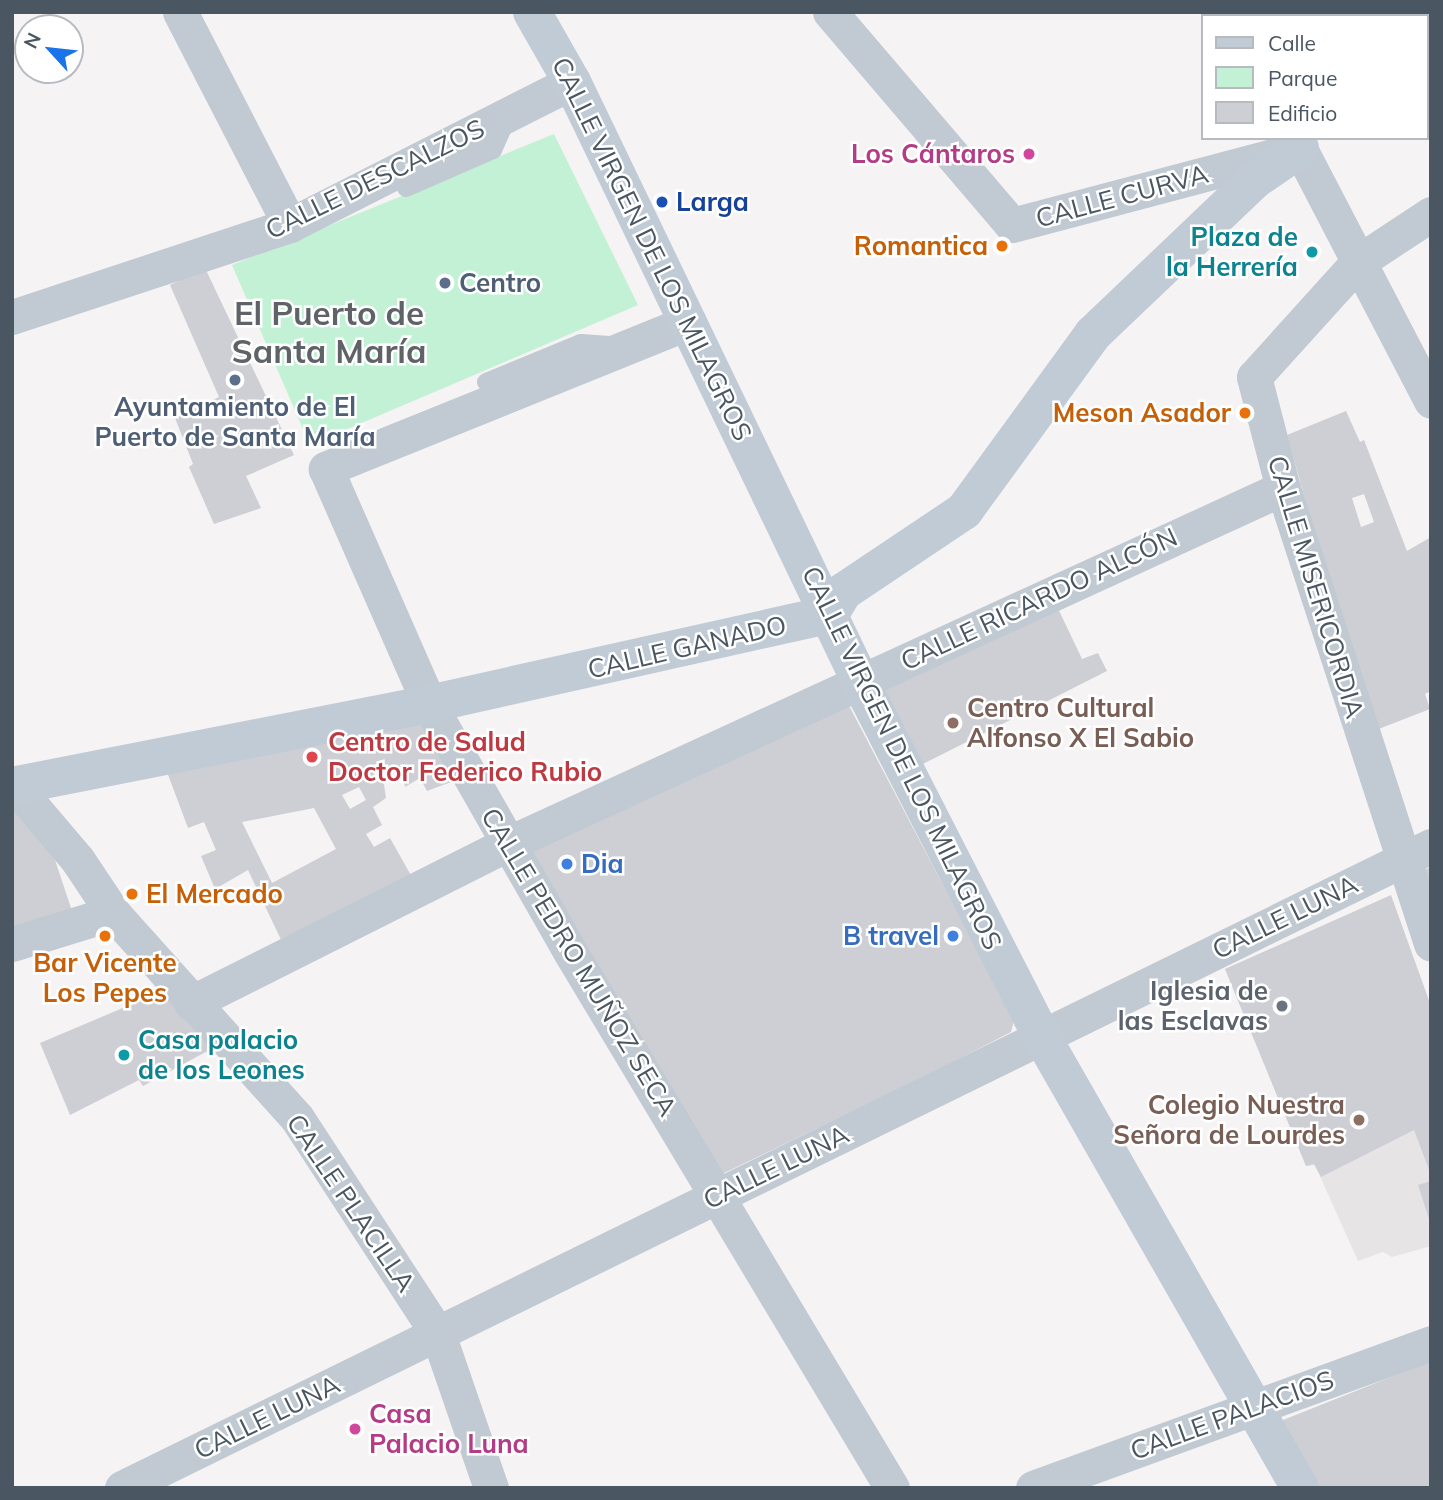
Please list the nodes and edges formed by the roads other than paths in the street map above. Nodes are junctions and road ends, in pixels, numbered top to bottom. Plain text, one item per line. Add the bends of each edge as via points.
1 (180, 12) edge
2 (532, 12) edge
3 (830, 12) edge
4 (572, 82) junction
5 (509, 114) junction
6 (1299, 144) edge
7 (406, 188) dead end
8 (1431, 214) edge
9 (290, 225) junction
10 (1358, 261) junction
11 (12, 317) edge
12 (689, 323) junction
13 (631, 346) junction
14 (486, 382) dead end
15 (1431, 401) edge
16 (1283, 488) junction
17 (830, 614) junction
18 (860, 681) junction
19 (429, 704) junction
20 (14, 786) edge
21 (507, 844) junction
22 (1416, 853) edge
23 (113, 913) junction
24 (12, 944) edge
25 (1431, 944) edge
26 (191, 1003) junction
27 (1042, 1037) junction
28 (719, 1195) junction
29 (439, 1335) junction
30 (1431, 1343) edge
31 (1256, 1406) junction
32 (122, 1488) edge
33 (491, 1488) edge
34 (892, 1488) edge
35 (1033, 1488) edge
36 (1300, 1488) edge

1 - 9 street
2 - 4 street, CALLE VIRGEN DE LOS MILAGROS
3 - 6 street, CALLE CURVA via 1012,225
4 - 5 street, CALLE DESCALZOS
4 - 12 street, CALLE VIRGEN DE LOS MILAGROS
5 - 7 lane via 493,150
5 - 9 street, CALLE DESCALZOS
6 - 10 street
6 - 17 street via 1093,334 964,511 843,592
8 - 10 street
9 - 11 street, CALLE DESCALZOS
10 - 15 street
10 - 16 street, CALLE MISERICORDIA via 1254,377
12 - 13 street, CALLE PEDRO MUÑOZ SECA
12 - 17 street, CALLE VIRGEN DE LOS MILAGROS
13 - 14 lane via 581,343
13 - 19 street, CALLE PEDRO MUÑOZ SECA via 326,470
16 - 18 street, CALLE RICARDO ALCÓN
16 - 22 street, CALLE MISERICORDIA
17 - 18 street, CALLE VIRGEN DE LOS MILAGROS
17 - 19 street, CALLE GANADO
18 - 21 street, CALLE RICARDO ALCÓN
18 - 27 street, CALLE VIRGEN DE LOS MILAGROS
19 - 20 street, CALLE GANADO
19 - 21 street, CALLE PEDRO MUÑOZ SECA
20 - 23 street, CALLE PLACILLA via 77,859
21 - 26 street, CALLE RICARDO ALCÓN
21 - 28 street, CALLE PEDRO MUÑOZ SECA
22 - 25 street, CALLE MISERICORDIA
22 - 27 street, CALLE LUNA
23 - 24 street
23 - 26 street, CALLE PLACILLA
26 - 29 street, CALLE PLACILLA via 297,1118
27 - 28 street, CALLE LUNA
27 - 31 street, CALLE VIRGEN DE LOS MILAGROS
28 - 29 street, CALLE LUNA
28 - 34 street, CALLE PEDRO MUÑOZ SECA
29 - 32 street, CALLE LUNA
29 - 33 street, CALLE PLACILLA
30 - 31 street, CALLE PALACIOS
31 - 35 street, CALLE PALACIOS
31 - 36 street, CALLE VIRGEN DE LOS MILAGROS

